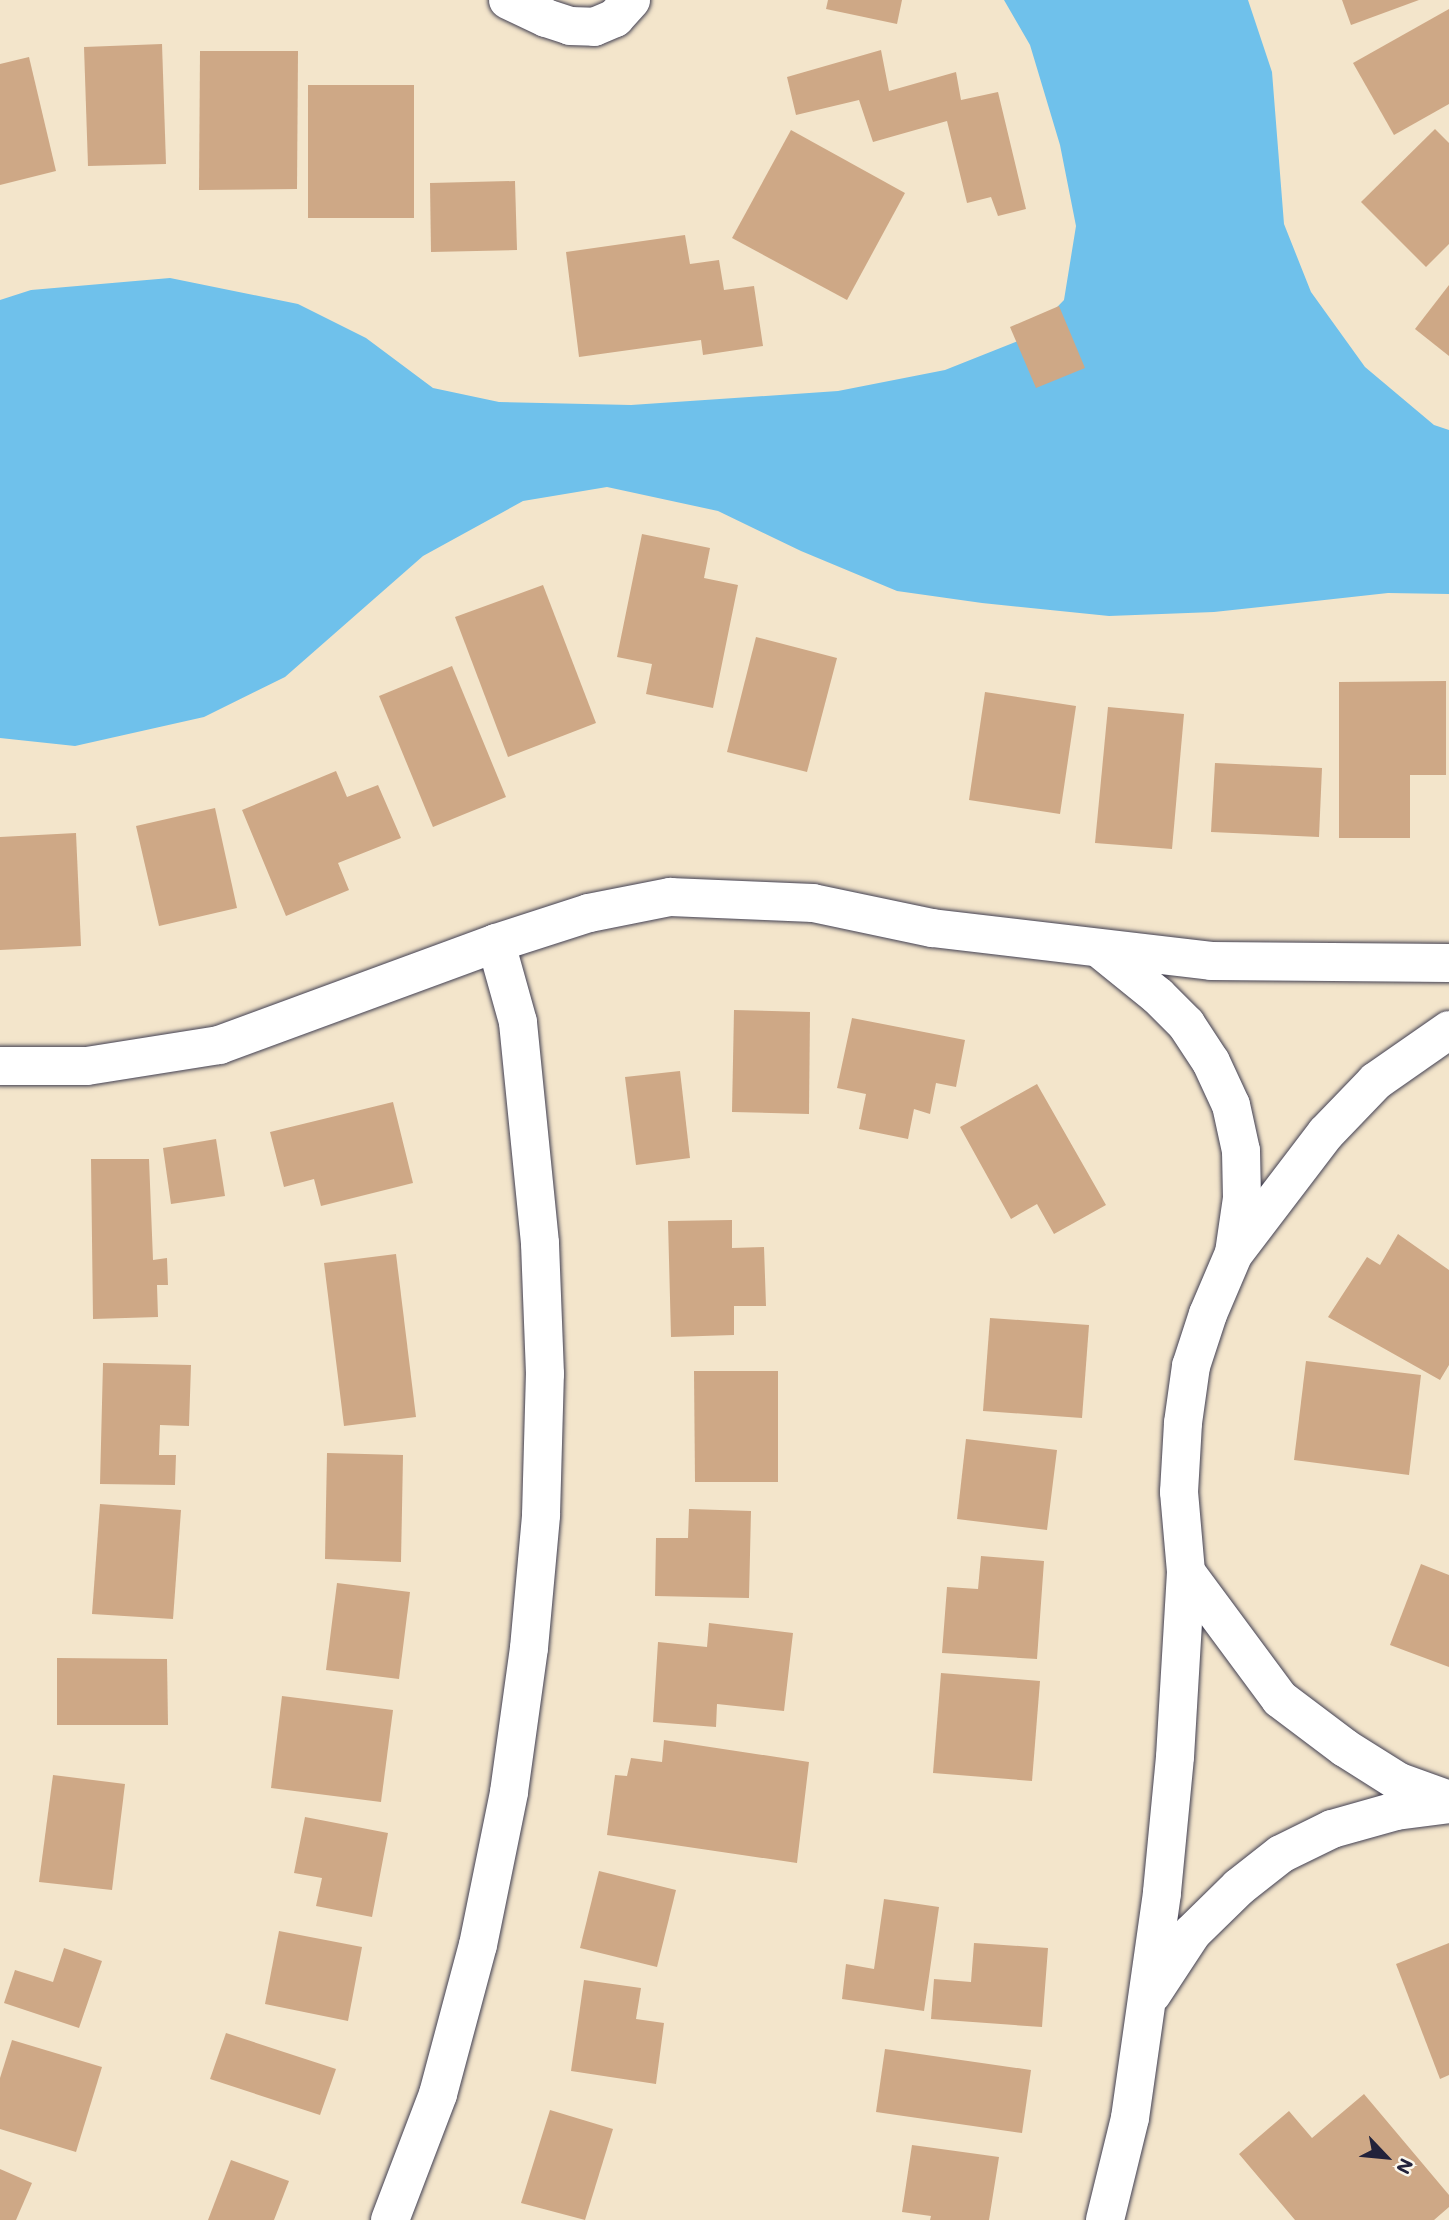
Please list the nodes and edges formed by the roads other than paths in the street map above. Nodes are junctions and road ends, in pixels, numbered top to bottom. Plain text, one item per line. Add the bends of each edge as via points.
1 (508, 0) edge
2 (631, 0) edge
3 (496, 943) junction
4 (1101, 950) junction
5 (1449, 963) edge
6 (1449, 1030) edge
7 (0, 1066) edge
8 (1234, 1254) junction
9 (1186, 1572) junction
10 (1449, 1802) edge
11 (1147, 2001) junction
12 (390, 2220) edge
13 (1105, 2220) edge

1 - 2 street via 570,26 594,27 615,18
3 - 4 street via 589,912 670,897 813,903 932,928
3 - 7 street via 219,1045 87,1066
3 - 12 street via 518,1023 540,1243 545,1374 541,1514 529,1648 510,1779 478,1945 438,2094
4 - 5 street via 1211,961
4 - 8 street via 1186,1024 1231,1105 1241,1151 1242,1198
6 - 8 street via 1376,1081 1326,1133
8 - 9 street via 1191,1366 1179,1493
9 - 10 street via 1280,1699 1399,1782
9 - 11 street via 1174,1771
10 - 11 street via 1332,1829 1281,1854 1192,1933
11 - 13 street via 1130,2118

